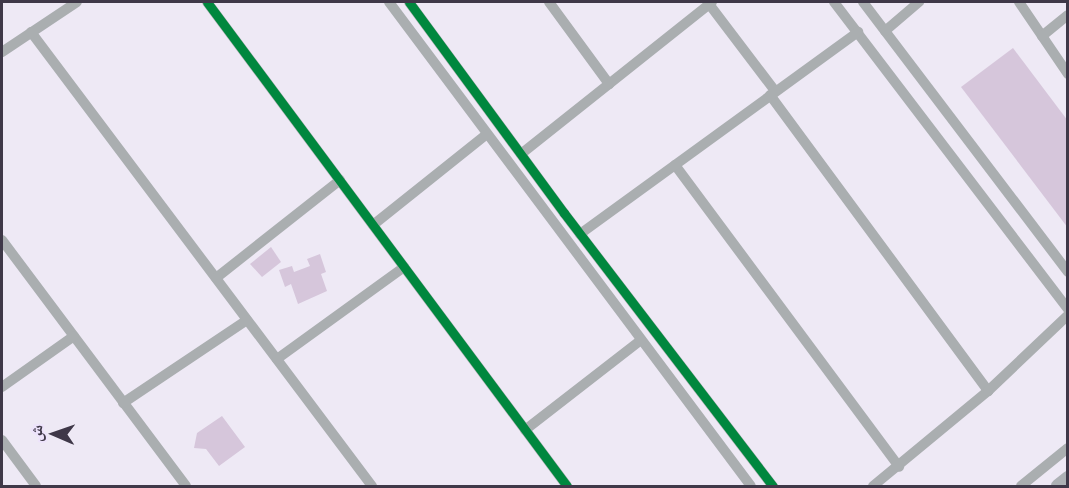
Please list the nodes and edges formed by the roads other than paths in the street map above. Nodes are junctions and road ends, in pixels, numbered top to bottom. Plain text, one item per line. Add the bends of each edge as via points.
1 (77, 2) edge
2 (207, 2) edge
3 (389, 2) edge
4 (409, 2) edge
5 (549, 2) edge
6 (834, 2) edge
7 (863, 2) edge
8 (919, 2) edge
9 (1018, 2) edge
10 (706, 4) edge
11 (1068, 15) edge
12 (885, 31) junction
13 (31, 32) junction
14 (858, 32) junction
15 (1042, 36) junction
16 (2, 52) edge
17 (1068, 74) edge
18 (609, 84) junction
19 (773, 93) junction
20 (487, 134) junction
21 (521, 154) junction
22 (675, 165) junction
23 (340, 180) junction
24 (373, 225) junction
25 (580, 234) junction
26 (2, 240) edge
27 (404, 267) junction
28 (1068, 272) edge
29 (216, 278) junction
30 (1068, 309) edge
31 (1068, 315) edge
32 (247, 320) junction
33 (74, 336) junction
34 (641, 340) junction
35 (277, 359) junction
36 (2, 387) edge
37 (988, 391) junction
38 (123, 403) junction
39 (525, 430) junction
40 (2, 440) edge
41 (1068, 448) edge
42 (899, 467) junction
43 (1068, 478) edge
44 (36, 486) edge
45 (186, 486) edge
46 (372, 486) edge
47 (567, 486) edge
48 (751, 486) edge
49 (774, 486) edge
50 (873, 486) edge
51 (1021, 486) edge
52 (1058, 486) edge

1 - 13 street
2 - 23 street
3 - 20 street
4 - 21 street
5 - 18 street
6 - 14 street
7 - 12 street
8 - 12 street
9 - 15 street
10 - 18 street
10 - 19 street
11 - 15 street
12 - 28 street
13 - 16 street
13 - 29 street
14 - 19 street
14 - 30 street
15 - 17 street
18 - 21 street
19 - 22 street
19 - 37 street
20 - 24 street
20 - 34 street
21 - 25 street
22 - 25 street
22 - 42 street
23 - 24 street
23 - 29 street
24 - 27 street
25 - 49 street
26 - 33 street
27 - 35 street
27 - 39 street
29 - 32 street
31 - 37 street
32 - 35 street
32 - 38 street
33 - 36 street
33 - 38 street
34 - 39 street
34 - 48 street
35 - 46 street
37 - 42 street
38 - 45 street
39 - 47 street
40 - 44 street
41 - 51 street
42 - 50 street
43 - 52 main road

